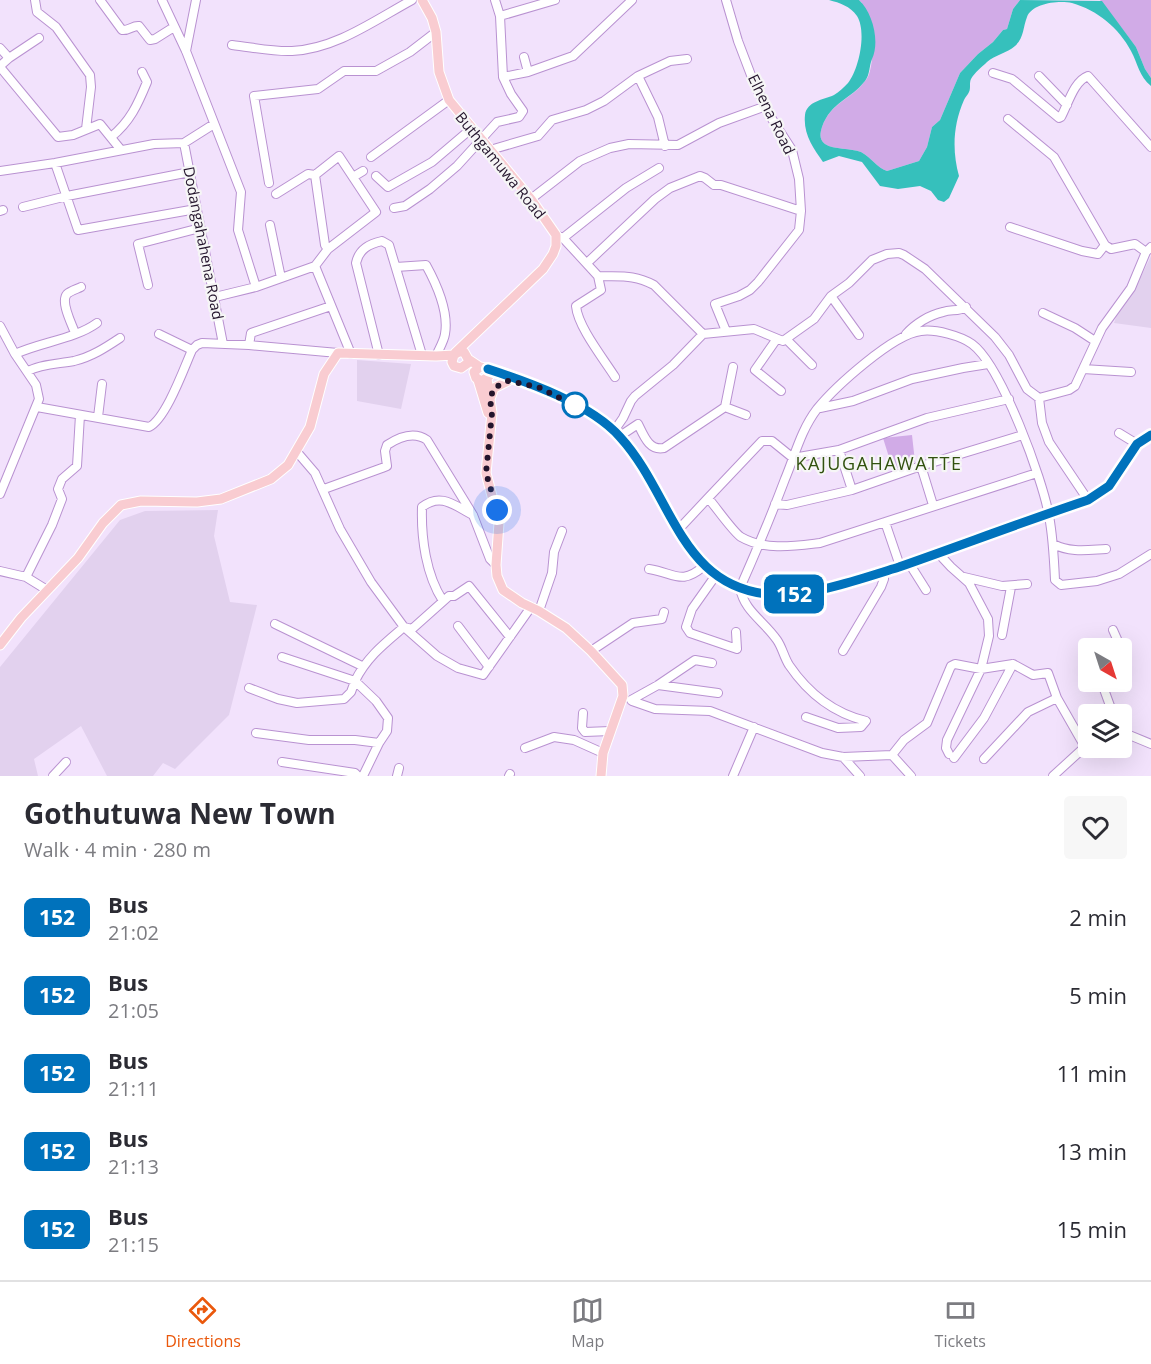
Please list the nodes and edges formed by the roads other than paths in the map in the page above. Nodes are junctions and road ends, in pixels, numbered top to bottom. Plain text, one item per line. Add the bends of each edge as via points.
1 (35, 0) edge
2 (100, 0) edge
3 (162, 0) edge
4 (196, 0) edge
5 (412, 0) edge
6 (422, 0) edge
7 (495, 0) edge
8 (555, 0) edge
9 (632, 0) edge
10 (726, 0) edge
11 (500, 16) junction
12 (174, 27) junction
13 (436, 32) junction
14 (39, 38) dead end
15 (232, 45) dead end
16 (0, 48) edge
17 (186, 51) junction
18 (524, 57) dead end
19 (9, 58) junction
20 (687, 59) dead end
21 (0, 67) edge
22 (142, 72) dead end
23 (528, 72) junction
24 (993, 73) dead end
25 (638, 76) junction
26 (1039, 76) dead end
27 (503, 77) junction
28 (449, 100) junction
29 (1067, 105) junction
30 (766, 106) junction
31 (1008, 120) dead end
32 (214, 124) junction
33 (472, 128) junction
34 (86, 129) junction
35 (111, 137) junction
36 (481, 139) junction
37 (184, 143) junction
38 (665, 146) junction
39 (1151, 147) edge
40 (121, 150) junction
41 (490, 150) junction
42 (371, 157) dead end
43 (56, 163) junction
44 (659, 168) dead end
45 (0, 171) edge
46 (363, 171) dead end
47 (190, 172) junction
48 (315, 175) junction
49 (376, 176) dead end
50 (353, 177) junction
51 (269, 183) dead end
52 (276, 194) dead end
53 (67, 196) junction
54 (531, 199) junction
55 (23, 207) dead end
56 (394, 208) dead end
57 (196, 209) junction
58 (801, 211) junction
59 (270, 225) dead end
60 (1010, 227) dead end
61 (200, 228) junction
62 (560, 237) junction
63 (1105, 245) junction
64 (328, 249) junction
65 (1148, 249) edge
66 (586, 263) junction
67 (315, 266) junction
68 (396, 267) junction
69 (598, 276) junction
70 (281, 278) junction
71 (148, 285) dead end
72 (81, 287) dead end
73 (256, 287) junction
74 (831, 296) junction
75 (215, 297) junction
76 (331, 306) junction
77 (966, 307) junction
78 (1043, 313) dead end
79 (97, 323) dead end
80 (0, 326) edge
81 (726, 331) junction
82 (75, 333) junction
83 (159, 334) dead end
84 (703, 334) junction
85 (859, 335) dead end
86 (905, 335) junction
87 (472, 337) junction
88 (120, 338) dead end
89 (786, 339) junction
90 (776, 340) junction
91 (1095, 341) junction
92 (223, 344) junction
93 (249, 345) junction
94 (192, 350) junction
95 (338, 353) junction
96 (15, 354) junction
97 (351, 354) junction
98 (454, 354) junction
99 (379, 355) junction
100 (422, 355) junction
101 (436, 356) junction
102 (468, 357) junction
103 (988, 364) junction
104 (812, 365) dead end
105 (457, 367) junction
106 (733, 367) dead end
107 (1083, 369) junction
108 (27, 372) junction
109 (1131, 372) dead end
110 (482, 375) junction
111 (615, 377) dead end
112 (508, 381) junction
113 (102, 384) dead end
114 (538, 387) junction
115 (781, 391) dead end
116 (1039, 398) junction
117 (490, 399) junction
118 (1009, 399) junction
119 (725, 406) junction
120 (37, 407) junction
121 (818, 408) junction
122 (80, 415) junction
123 (746, 415) dead end
124 (99, 417) junction
125 (490, 421) junction
126 (617, 433) junction
127 (1119, 433) dead end
128 (1023, 435) junction
129 (1151, 435) edge
130 (1137, 444) junction
131 (839, 450) junction
132 (297, 452) junction
133 (793, 458) junction
134 (921, 466) junction
135 (1036, 473) junction
136 (324, 489) junction
137 (852, 490) junction
138 (1, 491) edge
139 (708, 498) junction
140 (1088, 500) junction
141 (775, 504) junction
142 (933, 505) junction
143 (1049, 514) junction
144 (473, 515) junction
145 (885, 522) junction
146 (678, 530) junction
147 (561, 531) dead end
148 (760, 544) junction
149 (1053, 544) junction
150 (1106, 549) dead end
151 (938, 553) junction
152 (1151, 554) edge
153 (496, 565) junction
154 (904, 565) junction
155 (704, 566) junction
156 (649, 569) dead end
157 (0, 571) edge
158 (884, 572) junction
159 (716, 575) junction
160 (26, 576) junction
161 (962, 577) junction
162 (1027, 584) dead end
163 (1011, 587) junction
164 (740, 588) junction
165 (47, 590) junction
166 (926, 590) dead end
167 (443, 601) junction
168 (535, 609) junction
169 (664, 612) dead end
170 (275, 624) dead end
171 (458, 626) dead end
172 (404, 627) junction
173 (1113, 630) dead end
174 (736, 633) dead end
175 (1002, 635) dead end
176 (510, 637) junction
177 (1116, 638) edge
178 (0, 645) edge
179 (591, 651) junction
180 (843, 651) dead end
181 (282, 657) dead end
182 (712, 663) dead end
183 (1013, 664) junction
184 (362, 666) junction
185 (489, 667) junction
186 (981, 669) junction
187 (355, 681) junction
188 (658, 685) junction
189 (249, 688) dead end
190 (718, 693) dead end
191 (628, 698) junction
192 (1057, 698) junction
193 (583, 713) dead end
194 (806, 717) dead end
195 (754, 727) junction
196 (610, 730) junction
197 (1078, 731) edge
198 (256, 733) dead end
199 (1132, 736) edge
200 (379, 743) junction
201 (1151, 744) edge
202 (525, 748) dead end
203 (603, 753) junction
204 (1078, 753) edge
205 (892, 755) junction
206 (843, 757) junction
207 (984, 759) dead end
208 (66, 762) dead end
209 (282, 762) dead end
210 (53, 776) edge
211 (358, 776) edge
212 (363, 776) edge
213 (601, 776) edge
214 (732, 776) edge
215 (860, 776) edge
216 (911, 776) edge
217 (1053, 776) edge

1 - 34 street via 37,12 56,27 90,75
2 - 12 street via 122,30 139,26 150,40
3 - 12 street
4 - 17 street
5 - 15 street via 319,47 292,51
6 - 13 main road, Buthgamuwa Road
7 - 11 street
8 - 11 street
9 - 23 street via 573,56
10 - 30 street, Elhena Road via 738,41
11 - 27 street
12 - 17 street
13 - 28 main road, Buthgamuwa Road via 439,72
13 - 51 street via 376,71 344,71 318,89 254,96
14 - 19 street
16 - 19 street
17 - 32 street
18 - 23 street
19 - 21 street
20 - 25 street via 670,61
21 - 34 street via 58,137
22 - 35 street via 147,82 135,111
23 - 27 street
24 - 29 street via 1012,79 1059,118
25 - 38 street via 658,117
25 - 41 street via 595,105 552,120 538,136
26 - 29 street
27 - 36 street via 523,111 519,117 496,122
28 - 33 main road, Buthgamuwa Road
28 - 42 street
29 - 39 street via 1088,76
30 - 38 street via 719,123 678,145
30 - 58 street, Elhena Road via 792,150
31 - 63 street via 1054,157
32 - 37 street
32 - 73 street via 241,192 238,230
33 - 36 main road, Buthgamuwa Road
33 - 49 street via 432,162 388,187
34 - 35 street via 100,124
35 - 40 street
36 - 41 main road, Buthgamuwa Road
36 - 56 street via 430,189 405,206
37 - 40 street
37 - 47 street, Dodangahahena Road
38 - 54 street via 629,144 610,148 580,161
40 - 43 street
41 - 54 main road, Buthgamuwa Road
43 - 45 street
43 - 53 street
44 - 62 street
46 - 50 street
47 - 53 street
47 - 57 street, Dodangahahena Road
48 - 50 street via 339,156
48 - 52 street via 308,174
48 - 64 street
50 - 64 street via 376,212
53 - 55 street
53 - 57 street via 78,230
54 - 62 main road, Buthgamuwa Road
57 - 61 street, Dodangahahena Road
58 - 66 street via 714,185 700,176 655,199
58 - 81 street, Elhena Road via 799,230 758,282 750,290 715,304
59 - 70 street
60 - 63 street via 1098,255
61 - 71 street via 138,244
61 - 75 street, Dodangahahena Road
62 - 66 street
62 - 87 main road via 543,269
63 - 65 street via 1111,249 1135,244
64 - 67 street
65 - 91 street via 1131,288
66 - 69 street
67 - 70 street
67 - 76 street
68 - 99 street via 389,245 382,241 372,243 358,257 357,270
68 - 100 street
68 - 101 street via 426,265 436,284 444,310 445,333
69 - 84 street via 644,279
69 - 111 street via 601,290 576,306 576,311
70 - 73 street
72 - 82 street via 65,297
73 - 75 street
74 - 77 street via 872,260 899,253 925,269
74 - 85 street
74 - 89 street via 814,319
75 - 92 street, Dodangahahena Road
76 - 93 street via 251,333
76 - 97 street
77 - 86 street via 927,318
77 - 116 street via 995,337 1027,389
78 - 91 street
79 - 82 street
80 - 96 street
81 - 84 street
81 - 90 street via 754,329
82 - 96 street
83 - 94 street
84 - 126 street via 635,396
86 - 103 street via 921,331 958,336 974,345
86 - 121 street via 850,376
87 - 98 main road
87 - 102 main road
88 - 108 street via 97,353
89 - 90 street
89 - 104 street
90 - 115 street via 755,372
91 - 107 street
92 - 93 street
92 - 94 street via 202,343
93 - 95 street
94 - 124 street via 154,424 149,427
95 - 97 main road
95 - 132 main road via 324,374 310,427
96 - 108 street
97 - 99 main road
98 - 101 main road
98 - 102 main road via 459,352
98 - 105 main road
99 - 100 main road
100 - 101 main road
101 - 105 main road
102 - 105 main road via 468,363
102 - 110 main road
103 - 118 street
103 - 121 street via 912,380 853,401
105 - 110 main road
106 - 119 street
107 - 109 street
107 - 116 street via 1069,390
108 - 120 street via 36,385
110 - 112 main road
110 - 114 main road via 529,382
110 - 117 main road
110 - 125 main road
112 - 114 main road
112 - 117 main road via 494,388
113 - 124 street
114 - 126 main road via 582,409
116 - 140 street via 1049,442
117 - 125 main road
118 - 128 street
118 - 131 street via 927,418
119 - 123 street
119 - 126 street via 664,448 653,448 638,424
120 - 122 street
120 - 138 street
121 - 133 street
122 - 124 street
122 - 160 street via 76,466 62,479 58,489 62,500
125 - 153 main road via 486,473 499,523
126 - 146 main road
127 - 130 street
128 - 134 street
128 - 135 street
129 - 130 main road
130 - 140 main road via 1115,479
131 - 133 street
131 - 137 street
132 - 136 street
132 - 165 main road via 271,479 221,499 121,505
133 - 139 street via 772,441 762,441
133 - 141 street
134 - 137 street
134 - 142 street
135 - 142 street
135 - 143 street
136 - 144 street via 387,466 387,445 412,434 427,440
136 - 172 street via 340,529 371,582
137 - 141 street via 787,505
139 - 146 street
139 - 148 street via 740,537
140 - 143 main road
141 - 148 street
142 - 145 street
143 - 149 street
143 - 151 main road
144 - 153 street
144 - 167 street via 442,499 422,507 427,560 435,589
145 - 148 street via 820,543 789,547
145 - 154 street
146 - 155 main road
147 - 168 street via 552,573
148 - 164 street
149 - 150 street via 1065,550
149 - 152 street via 1055,579 1062,585 1119,574
151 - 154 main road
151 - 161 street
153 - 168 main road via 503,590
154 - 158 main road
154 - 166 street
155 - 156 street via 693,575 679,578
155 - 159 main road
157 - 160 street
158 - 164 main road via 793,594
158 - 180 street via 881,587
159 - 164 main road
159 - 174 street via 692,609 686,627 690,633 737,649
160 - 165 street
161 - 163 street
161 - 186 street via 988,619
162 - 163 street
163 - 175 street
164 - 194 street via 746,605 777,640 788,664 811,693 845,716 866,721 861,727 838,728
165 - 178 main road
167 - 172 street via 412,629
167 - 176 street via 469,586
168 - 176 street
168 - 179 main road via 566,628
169 - 179 street via 662,619 633,623
170 - 184 street
171 - 185 street
172 - 184 street
172 - 185 street via 437,656 458,668 483,675
173 - 177 street
176 - 185 street
179 - 191 main road via 620,680
181 - 187 street
182 - 188 street via 695,660
183 - 186 street
183 - 186 street via 984,718 952,756 946,748 947,740
183 - 192 street via 1033,675 1048,673
184 - 187 street
186 - 205 street via 951,666 927,723
187 - 189 street via 344,699 297,703
187 - 200 street via 388,718 387,731
188 - 190 street
188 - 191 street
191 - 195 street via 655,709 710,711
191 - 196 main road
192 - 197 street
192 - 207 street via 1028,712
193 - 196 street via 585,732
195 - 206 street
195 - 214 street
196 - 203 main road
198 - 200 street
199 - 201 street
200 - 212 street
202 - 203 street via 554,737 574,740
203 - 213 main road
204 - 217 street
205 - 206 street
205 - 216 street
206 - 215 street
208 - 210 street
209 - 211 street

